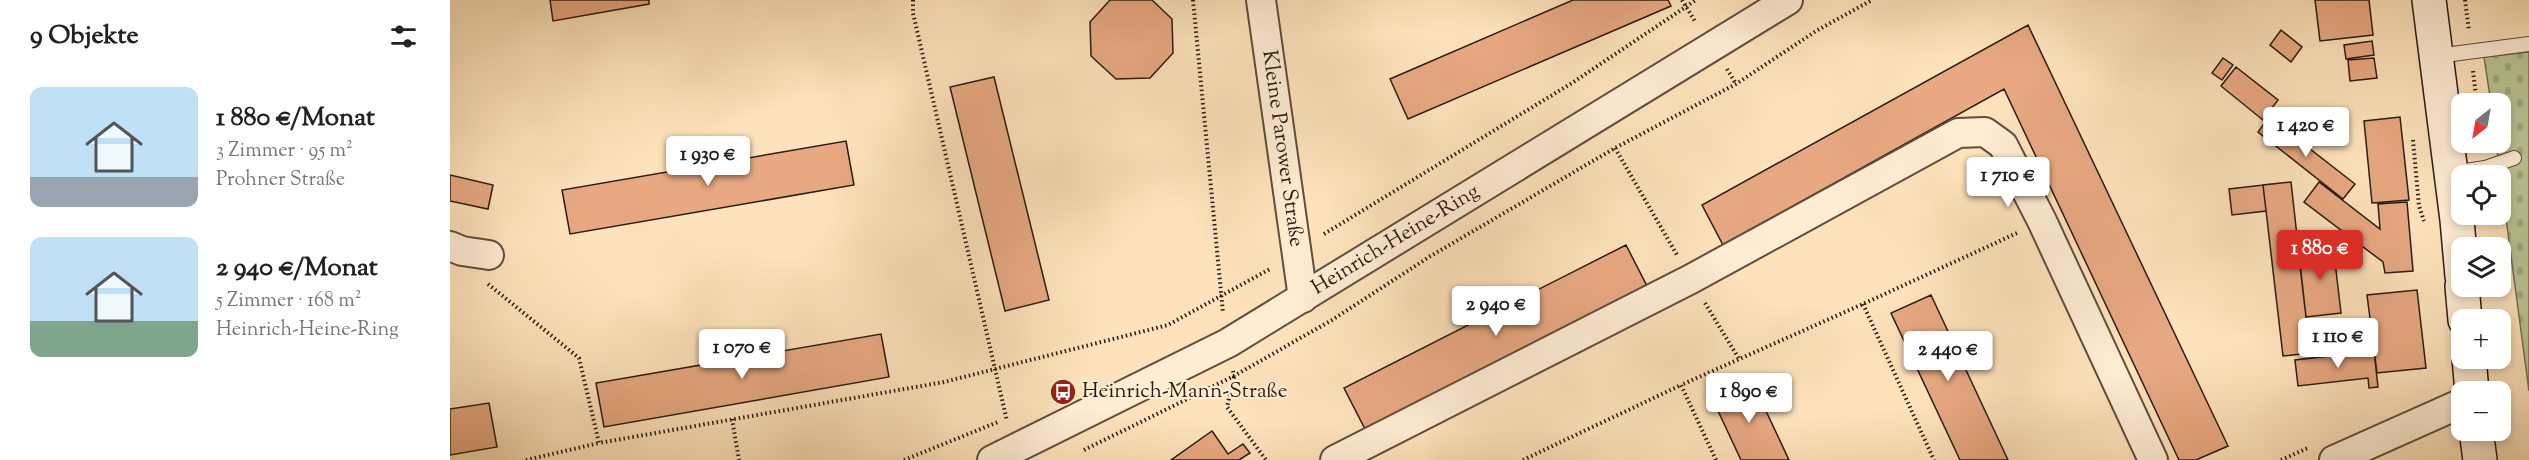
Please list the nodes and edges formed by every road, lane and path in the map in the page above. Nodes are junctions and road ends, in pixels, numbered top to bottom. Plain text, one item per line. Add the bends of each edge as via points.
1 (913, 0) edge
2 (1193, 0) edge
3 (1261, 0) edge
4 (1696, 0) edge
5 (1788, 0) edge
6 (1872, 0) edge
7 (2429, 0) edge
8 (2529, 44) edge
9 (2437, 56) junction
10 (2514, 158) dead end
11 (2494, 165) edge
12 (2451, 173) edge
13 (2042, 221) junction
14 (467, 251) edge
15 (1297, 251) junction
16 (1220, 296) junction
17 (1303, 298) junction
18 (1863, 304) junction
19 (1228, 343) junction
20 (995, 369) junction
21 (1234, 376) junction
22 (1681, 385) junction
23 (2451, 408) edge
24 (732, 419) junction
25 (1007, 419) junction
26 (2477, 441) edge
27 (599, 443) junction
28 (1003, 455) edge
29 (1074, 455) dead end
30 (526, 460) edge
31 (739, 460) edge
32 (904, 460) edge
33 (1266, 460) edge
34 (1335, 460) edge
35 (1523, 460) edge
36 (1716, 460) edge
37 (1934, 460) edge
38 (2153, 460) edge
39 (2334, 460) edge
40 (2480, 460) edge

1 - 20 path
2 - 16 path
3 - 15 street, Kleine Parower Straße
4 - 15 path via 1572,82
5 - 17 street, Heinrich-Heine-Ring
6 - 21 path via 1816,31 1736,84 1615,148
7 - 9 main road
8 - 9 lane
9 - 12 main road
10 - 11 lane
13 - 18 path
13 - 34 street via 2003,145 1985,132 1958,133 1691,279
13 - 38 street
14 - 27 path via 475,273 579,358
15 - 16 path
15 - 17 street, Kleine Parower Straße
16 - 19 path
16 - 20 path via 1168,325
17 - 19 street, Heinrich-Heine-Ring
18 - 22 path
18 - 37 path
19 - 21 path
19 - 28 street, Heinrich-Heine-Ring
20 - 24 path via 944,382
20 - 25 path
21 - 29 path
21 - 33 path via 1227,407
22 - 35 path
22 - 36 path
23 - 39 street
24 - 27 path
24 - 31 path
25 - 28 path
25 - 32 path
26 - 40 main road
27 - 30 path

